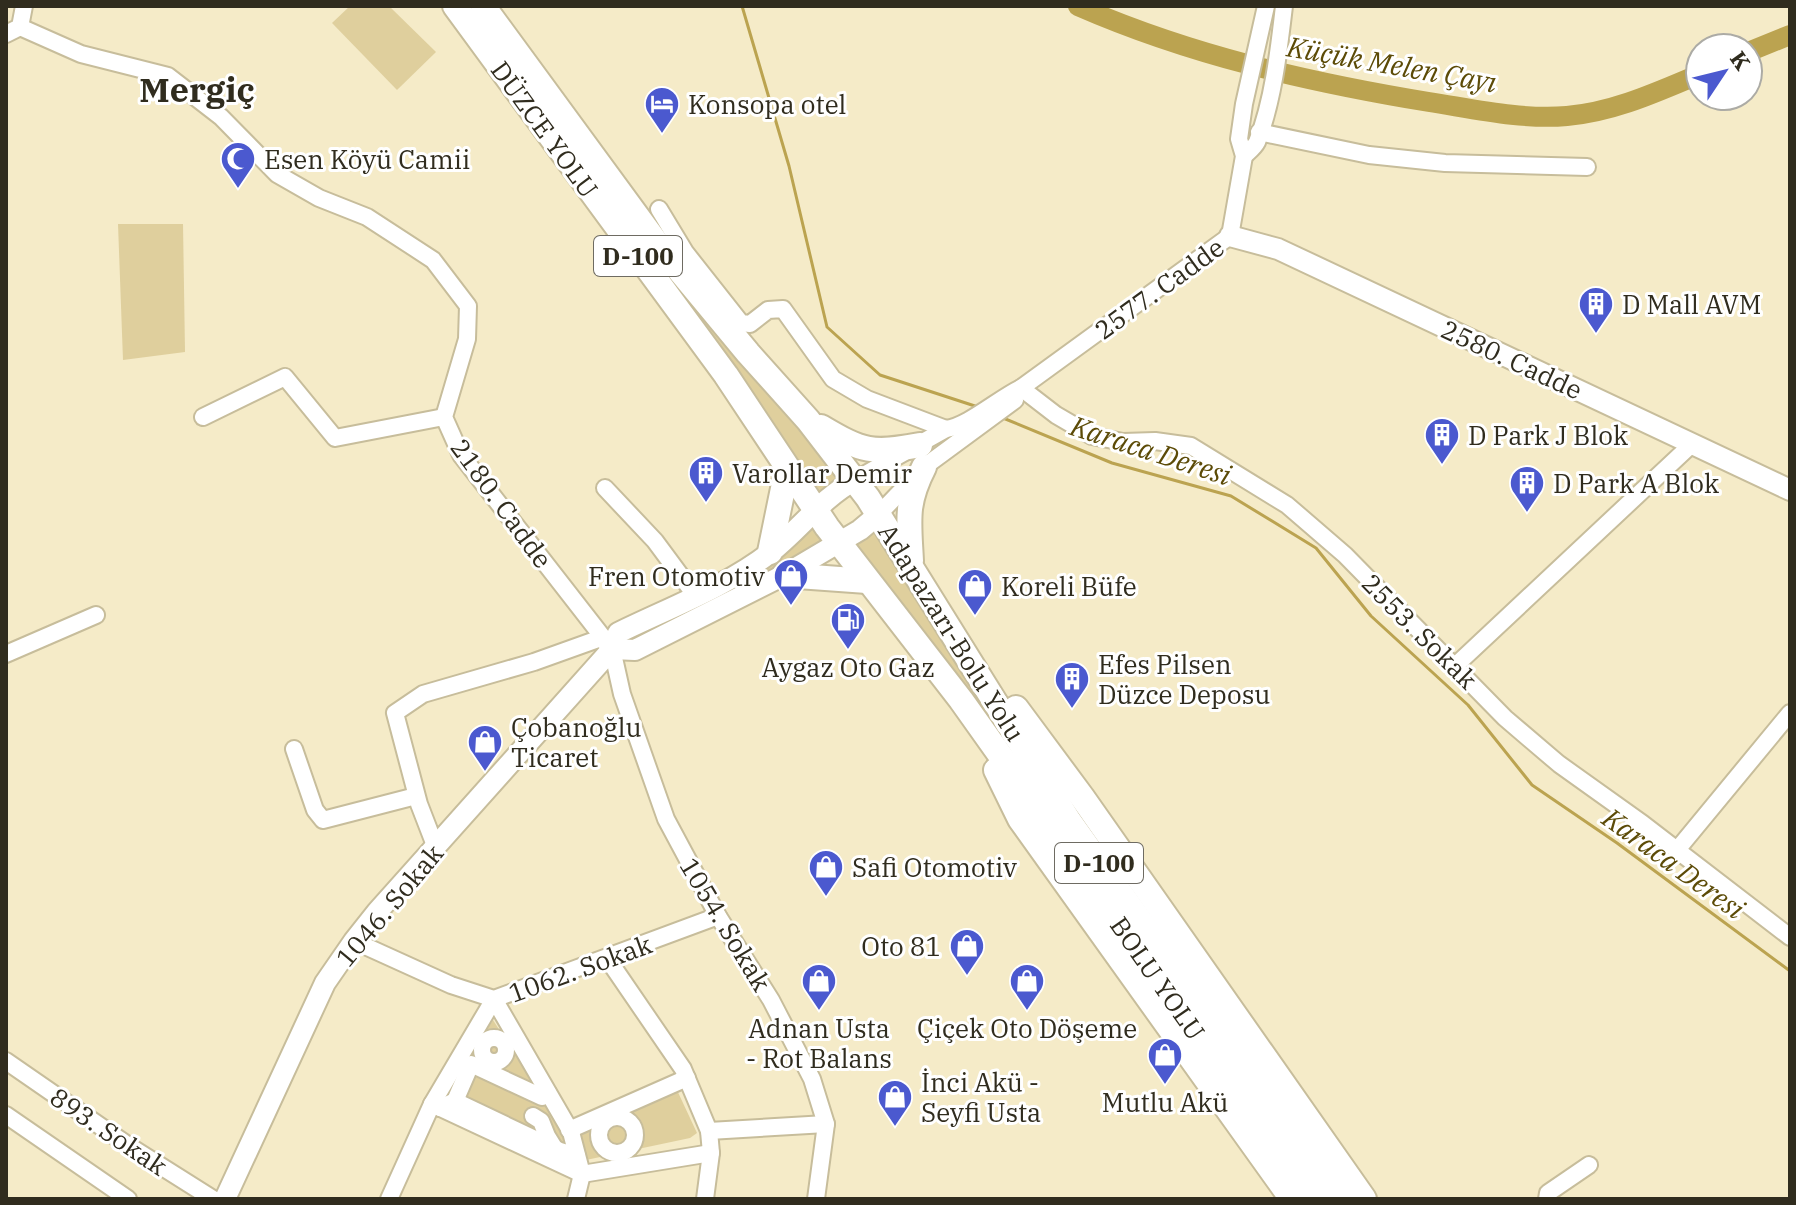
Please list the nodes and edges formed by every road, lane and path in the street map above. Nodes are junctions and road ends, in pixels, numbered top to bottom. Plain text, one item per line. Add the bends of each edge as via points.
1 (24, 6) edge
2 (455, 6) edge
3 (483, 6) edge
4 (1266, 6) edge
5 (1284, 6) edge
6 (13, 30) edge
7 (1259, 132) junction
8 (1244, 156) junction
9 (1587, 167) dead end
10 (659, 209) dead end
11 (1230, 236) junction
12 (1012, 396) junction
13 (203, 417) dead end
14 (444, 417) junction
15 (808, 420) junction
16 (959, 429) junction
17 (1692, 444) junction
18 (922, 456) junction
19 (787, 469) junction
20 (855, 480) junction
21 (605, 488) dead end
22 (1790, 490) edge
23 (879, 514) junction
24 (827, 526) junction
25 (770, 552) junction
26 (911, 563) junction
27 (784, 575) junction
28 (867, 581) junction
29 (695, 595) junction
30 (96, 615) dead end
31 (947, 623) junction
32 (612, 649) junction
33 (6, 654) edge
34 (1455, 666) junction
35 (961, 700) junction
36 (1790, 713) edge
37 (294, 749) dead end
38 (416, 796) junction
39 (436, 848) junction
40 (1677, 850) junction
41 (718, 916) junction
42 (1790, 937) edge
43 (354, 941) junction
44 (607, 958) junction
45 (490, 1007) junction
46 (6, 1061) edge
47 (493, 1063) junction
48 (687, 1078) junction
49 (539, 1094) junction
50 (442, 1104) junction
51 (6, 1115) edge
52 (609, 1115) junction
53 (533, 1116) junction
54 (826, 1124) junction
55 (569, 1130) junction
56 (709, 1131) junction
57 (525, 1134) junction
58 (555, 1149) junction
59 (711, 1153) junction
60 (577, 1156) junction
61 (624, 1160) junction
62 (1589, 1165) dead end
63 (582, 1174) junction
64 (128, 1199) edge
65 (213, 1199) edge
66 (225, 1199) edge
67 (389, 1199) edge
68 (576, 1199) edge
69 (705, 1199) edge
70 (816, 1199) edge
71 (1292, 1199) edge
72 (1316, 1199) edge
73 (1339, 1199) edge
74 (1364, 1199) edge
75 (1547, 1199) edge

1 - 6 street, 2180. Cadde
2 - 19 highway, DÜZCE YOLU / D-100 via 726,375
3 - 15 highway, Adapazarı-Bolu Yolu / D-100 via 656,242
4 - 8 street via 1244,104 1239,139
5 - 7 street
6 - 14 street, 2180. Cadde via 168,76 221,117 277,174 367,217 433,260 468,306 467,339
7 - 8 street via 1256,146
7 - 9 street via 1369,155
8 - 11 street, 2577. Cadde
10 - 16 street via 685,252 741,323 783,309 833,379 867,399
11 - 12 street, 2577. Cadde
11 - 17 main road, 2580. Cadde via 1278,249
12 - 16 street, 2577. Cadde
12 - 34 street, 2553. Sokak via 1092,436 1191,446 1287,505 1345,555
13 - 14 street via 285,377 335,438
14 - 32 street, 2180. Cadde via 461,455
15 - 18 highway via 850,445
15 - 20 highway, Adapazarı-Bolu Yolu / D-100
16 - 18 street
16 - 18 street
17 - 22 main road, 2580. Cadde
17 - 34 street
18 - 20 street
18 - 23 street
18 - 26 highway via 909,514
19 - 24 highway, DÜZCE YOLU / D-100
19 - 25 highway
20 - 23 highway, Adapazarı-Bolu Yolu / D-100
20 - 24 main road via 833,492
21 - 29 street via 655,541
23 - 24 main road via 860,530
23 - 26 highway, Adapazarı-Bolu Yolu / D-100
24 - 25 main road, 1046. Sokak
24 - 27 main road
24 - 28 highway, BOLU YOLU / D-100
25 - 29 main road, 1046. Sokak
26 - 31 highway, Adapazarı-Bolu Yolu / D-100
27 - 28 highway
27 - 32 main road via 635,650
28 - 35 highway, BOLU YOLU / D-100
29 - 32 main road, 1046. Sokak via 618,633
30 - 33 street
31 - 73 highway, Adapazarı-Bolu Yolu / D-100 via 1069,821
31 - 74 highway via 1082,797
32 - 38 street via 601,638 423,694 395,713
32 - 39 main road, 1046. Sokak
32 - 41 street, 1054. Sokak via 622,694 666,819
34 - 40 street, 2553. Sokak via 1559,764
35 - 71 highway via 1020,819
35 - 72 highway, BOLU YOLU / D-100
36 - 40 street
37 - 38 street via 323,820
38 - 39 street
39 - 43 main road, 1046. Sokak
40 - 42 street, 2553. Sokak
41 - 44 street, 1062. Sokak
41 - 54 street, 1054. Sokak via 771,1000 812,1079
43 - 45 street, 1062. Sokak
43 - 66 main road, 1046. Sokak via 325,983
44 - 45 street, 1062. Sokak
44 - 48 street
45 - 47 street via 494,1038 482,1049
45 - 49 street
45 - 50 street
46 - 65 street, 893. Sokak
47 - 49 street
47 - 50 street via 471,1064
48 - 52 street
48 - 56 street
49 - 53 street
49 - 55 street
50 - 57 street
50 - 63 street
50 - 67 street
51 - 64 street
52 - 55 street
52 - 61 street via 599,1131 601,1142
52 - 61 street via 628,1120 635,1131
53 - 57 street
53 - 58 street
54 - 56 street
54 - 70 street, 1054. Sokak
55 - 60 street
56 - 59 street
57 - 58 street
58 - 60 street
59 - 61 street
59 - 69 street
60 - 63 street
61 - 63 street
62 - 75 street via 1548,1193
63 - 68 street

